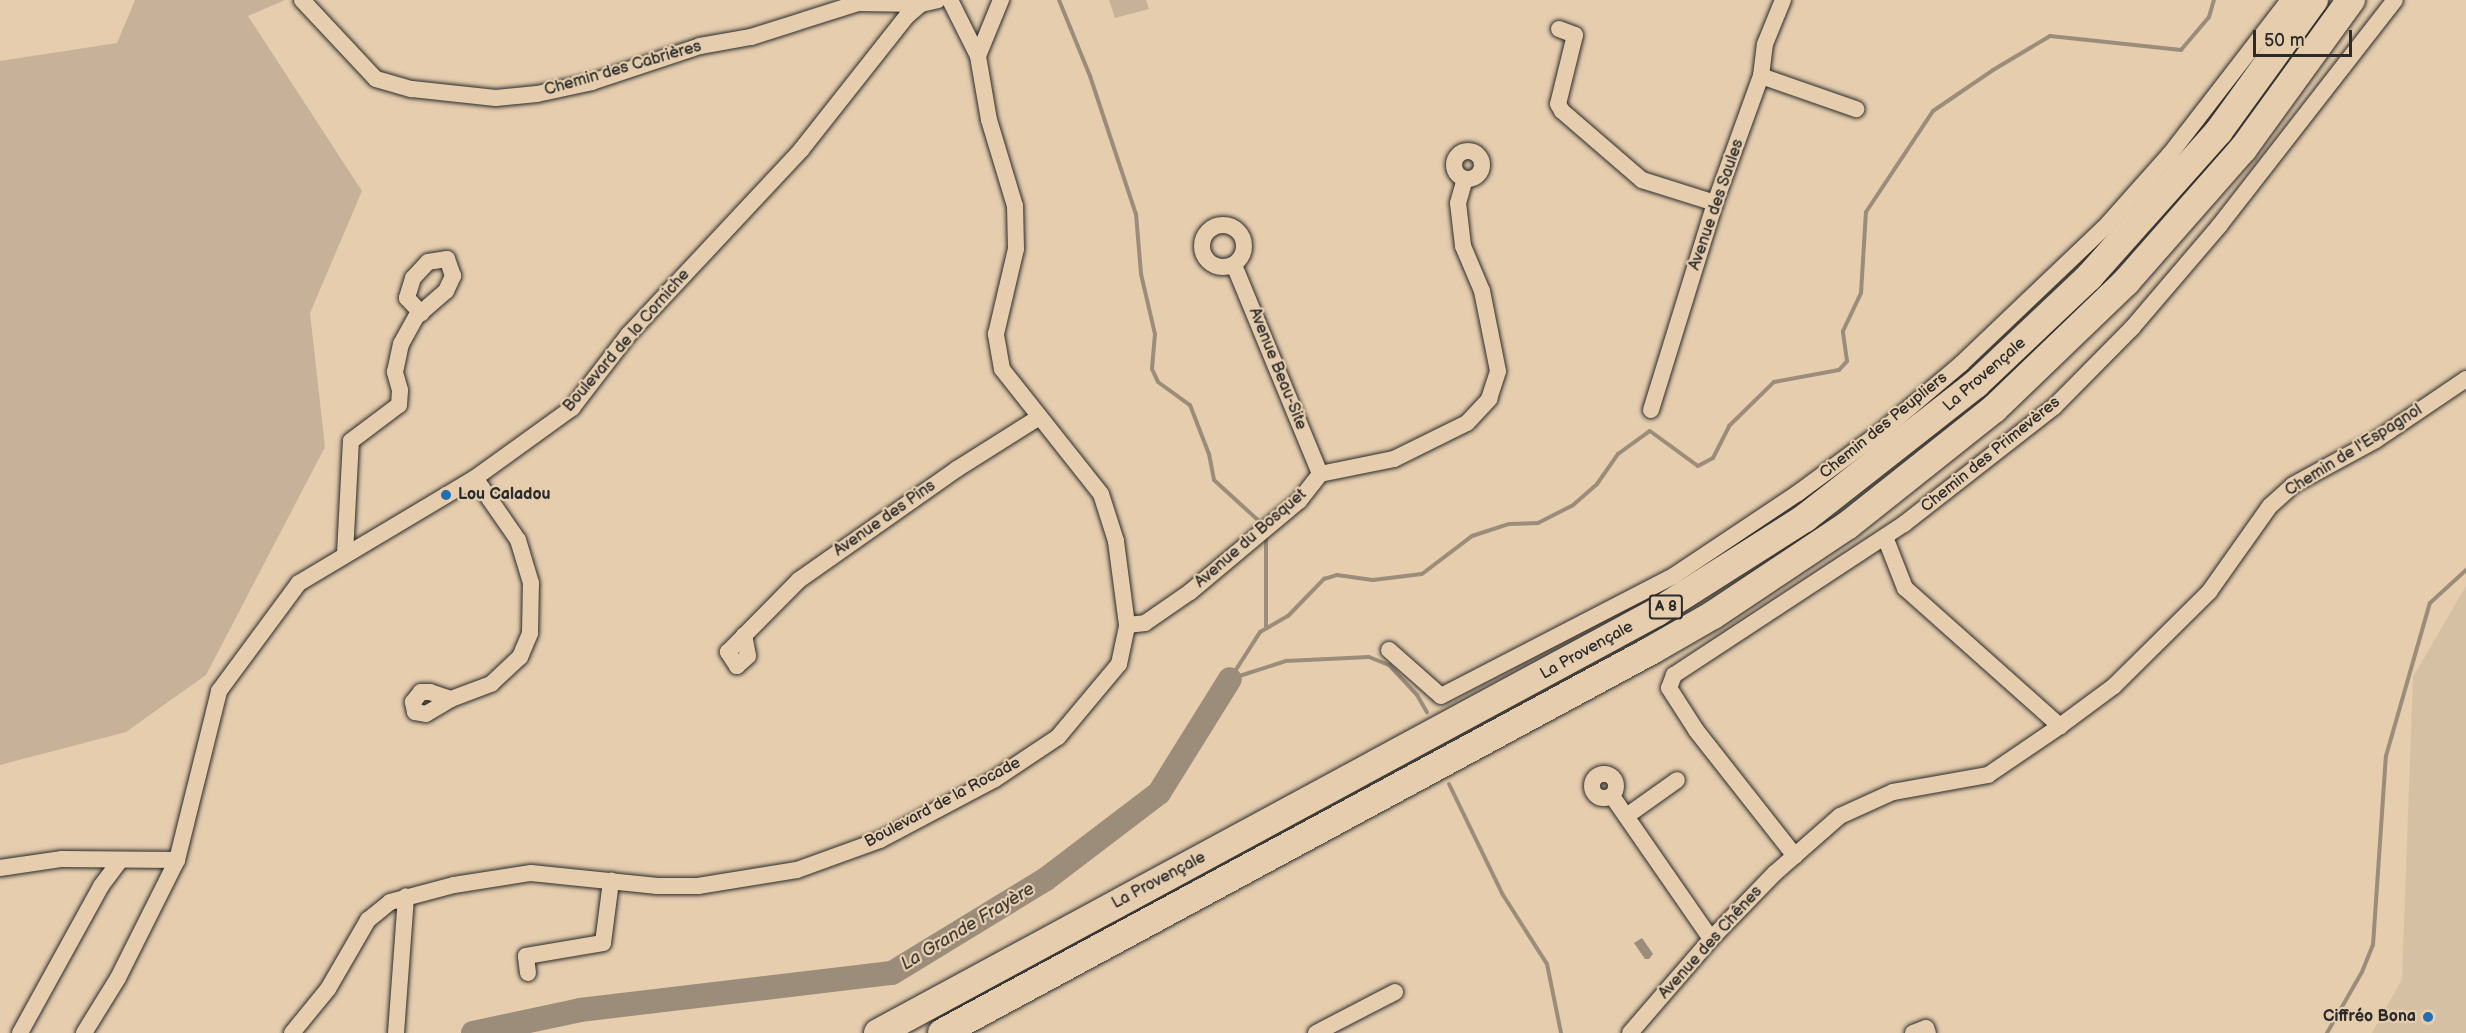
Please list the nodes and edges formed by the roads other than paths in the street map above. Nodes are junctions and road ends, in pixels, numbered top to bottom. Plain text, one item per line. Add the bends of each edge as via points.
1 (302, 0) edge
2 (950, 0) edge
3 (1001, 0) edge
4 (1783, 0) edge
5 (2289, 0) edge
6 (2314, 0) edge
7 (2351, 0) edge
8 (2395, 0) edge
9 (884, 1) edge
10 (929, 2) edge
11 (1560, 29) dead end
12 (978, 56) junction
13 (1761, 76) junction
14 (1856, 110) dead end
15 (1465, 178) dead end
16 (1715, 203) junction
17 (1234, 265) dead end
18 (421, 313) dead end
19 (2466, 379) edge
20 (1651, 410) dead end
21 (1038, 418) junction
22 (1320, 474) junction
23 (475, 478) junction
24 (1885, 537) junction
25 (345, 554) junction
26 (1127, 625) junction
27 (744, 635) dead end
28 (1389, 650) dead end
29 (451, 699) dead end
30 (2060, 726) junction
31 (1677, 780) dead end
32 (1612, 796) dead end
33 (1628, 815) junction
34 (1794, 856) junction
35 (177, 860) junction
36 (119, 862) junction
37 (0, 868) edge
38 (611, 881) junction
39 (406, 896) junction
40 (1711, 939) junction
41 (528, 973) dead end
42 (1395, 992) dead end
43 (20, 1033) edge
44 (84, 1033) edge
45 (292, 1033) edge
46 (396, 1033) edge
47 (878, 1033) edge
48 (942, 1033) edge
49 (1316, 1033) edge
50 (1630, 1033) edge
51 (1913, 1033) edge
52 (1928, 1033) edge

1 - 9 street, Chemin des Cabrières via 376,79 412,89 496,98 592,82 700,46 751,37 858,3
2 - 12 street, Boulevard de la Rocade
3 - 12 street
4 - 13 street, Avenue des Saules via 1766,44
5 - 28 street, Chemin des Peupliers via 2170,154 2104,228 1961,364 1882,431 1798,493 1675,575 1441,696
6 - 47 highway, La Provençale / A 8 via 2219,131 2089,277 1968,391 1805,518 1647,618
7 - 48 highway, La Provençale / A 8 via 2243,149 2126,282 1994,409 1848,525 1713,615 1652,650
8 - 24 street, Chemin des Primevères via 2307,117 2132,328 2037,422
9 - 10 street, Chemin des Cabrières
10 - 23 street, Boulevard de la Corniche via 907,16 801,150 629,334 572,408
11 - 16 street via 1575,34 1558,104 1562,111 1642,180
12 - 21 street, Boulevard de la Rocade via 989,120 1015,207 1016,249 996,334 1002,369
13 - 14 street
13 - 16 street, Avenue des Saules
15 - 22 street, Avenue du Bosquet via 1458,203 1463,246 1482,291 1498,370 1489,399 1467,423 1395,459
16 - 20 street, Avenue des Saules
17 - 22 street, Avenue Beau-Site
18 - 25 street via 399,353 395,372 399,405 351,441
19 - 30 street, Chemin de l'Espagnol via 2376,440 2293,485 2270,506 2209,592 2114,686
21 - 26 street, Boulevard de la Rocade via 1074,456 1101,494 1116,541
21 - 27 street, Avenue des Pins via 957,469 799,580
22 - 26 street, Avenue du Bosquet via 1299,501 1190,592 1145,623
23 - 25 street, Boulevard de la Corniche
23 - 29 street via 518,540 531,583 530,633 511,669 491,684
24 - 30 street via 1905,588
24 - 34 street, Chemin des Primevères via 1674,675 1669,688 1696,730
25 - 35 street, Boulevard de la Corniche via 299,583 219,691
26 - 38 street, Boulevard de la Rocade via 1119,664 1058,737 995,779 880,840 797,870 744,880 698,886
30 - 34 street, Chemin de l'Espagnol via 1988,775 1893,792 1840,816
31 - 33 street
32 - 33 street
33 - 40 street
34 - 40 street, Avenue des Chênes
35 - 36 street
35 - 44 street, Boulevard de la Corniche via 118,978
36 - 37 street via 62,858
36 - 43 street via 101,886
38 - 39 street, Boulevard de la Rocade via 531,873
38 - 41 street via 603,944 526,956
39 - 45 street, Boulevard de la Rocade via 390,902 368,920 328,989
39 - 46 street
40 - 50 street, Avenue des Chênes
42 - 49 street
51 - 52 street via 1926,1028

